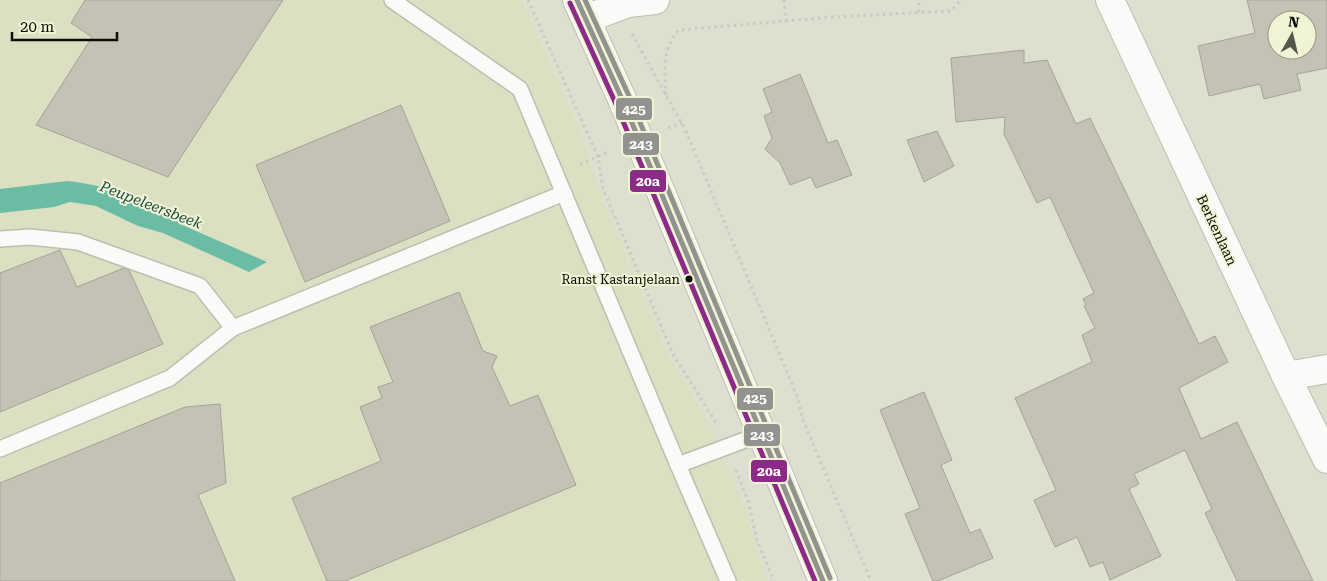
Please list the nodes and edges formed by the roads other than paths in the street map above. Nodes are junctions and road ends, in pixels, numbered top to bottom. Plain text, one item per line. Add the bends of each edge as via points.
1 (392, 0) edge
2 (655, 0) edge
3 (1110, 0) edge
4 (582, 9) edge
5 (564, 193) junction
6 (0, 239) edge
7 (233, 328) junction
8 (1327, 369) edge
9 (1286, 376) junction
10 (761, 434) junction
11 (0, 448) edge
12 (1327, 459) edge
13 (678, 464) junction
14 (728, 581) edge
15 (823, 581) edge

1 - 5 lane via 520,89
2 - 4 street
3 - 9 street, Berkenlaan
4 - 10 street
5 - 7 lane
5 - 13 lane
6 - 7 lane via 30,237 78,242 200,286
7 - 11 lane via 170,378
8 - 9 street
9 - 12 street, Berkenlaan
10 - 13 lane
10 - 15 street
13 - 14 lane

